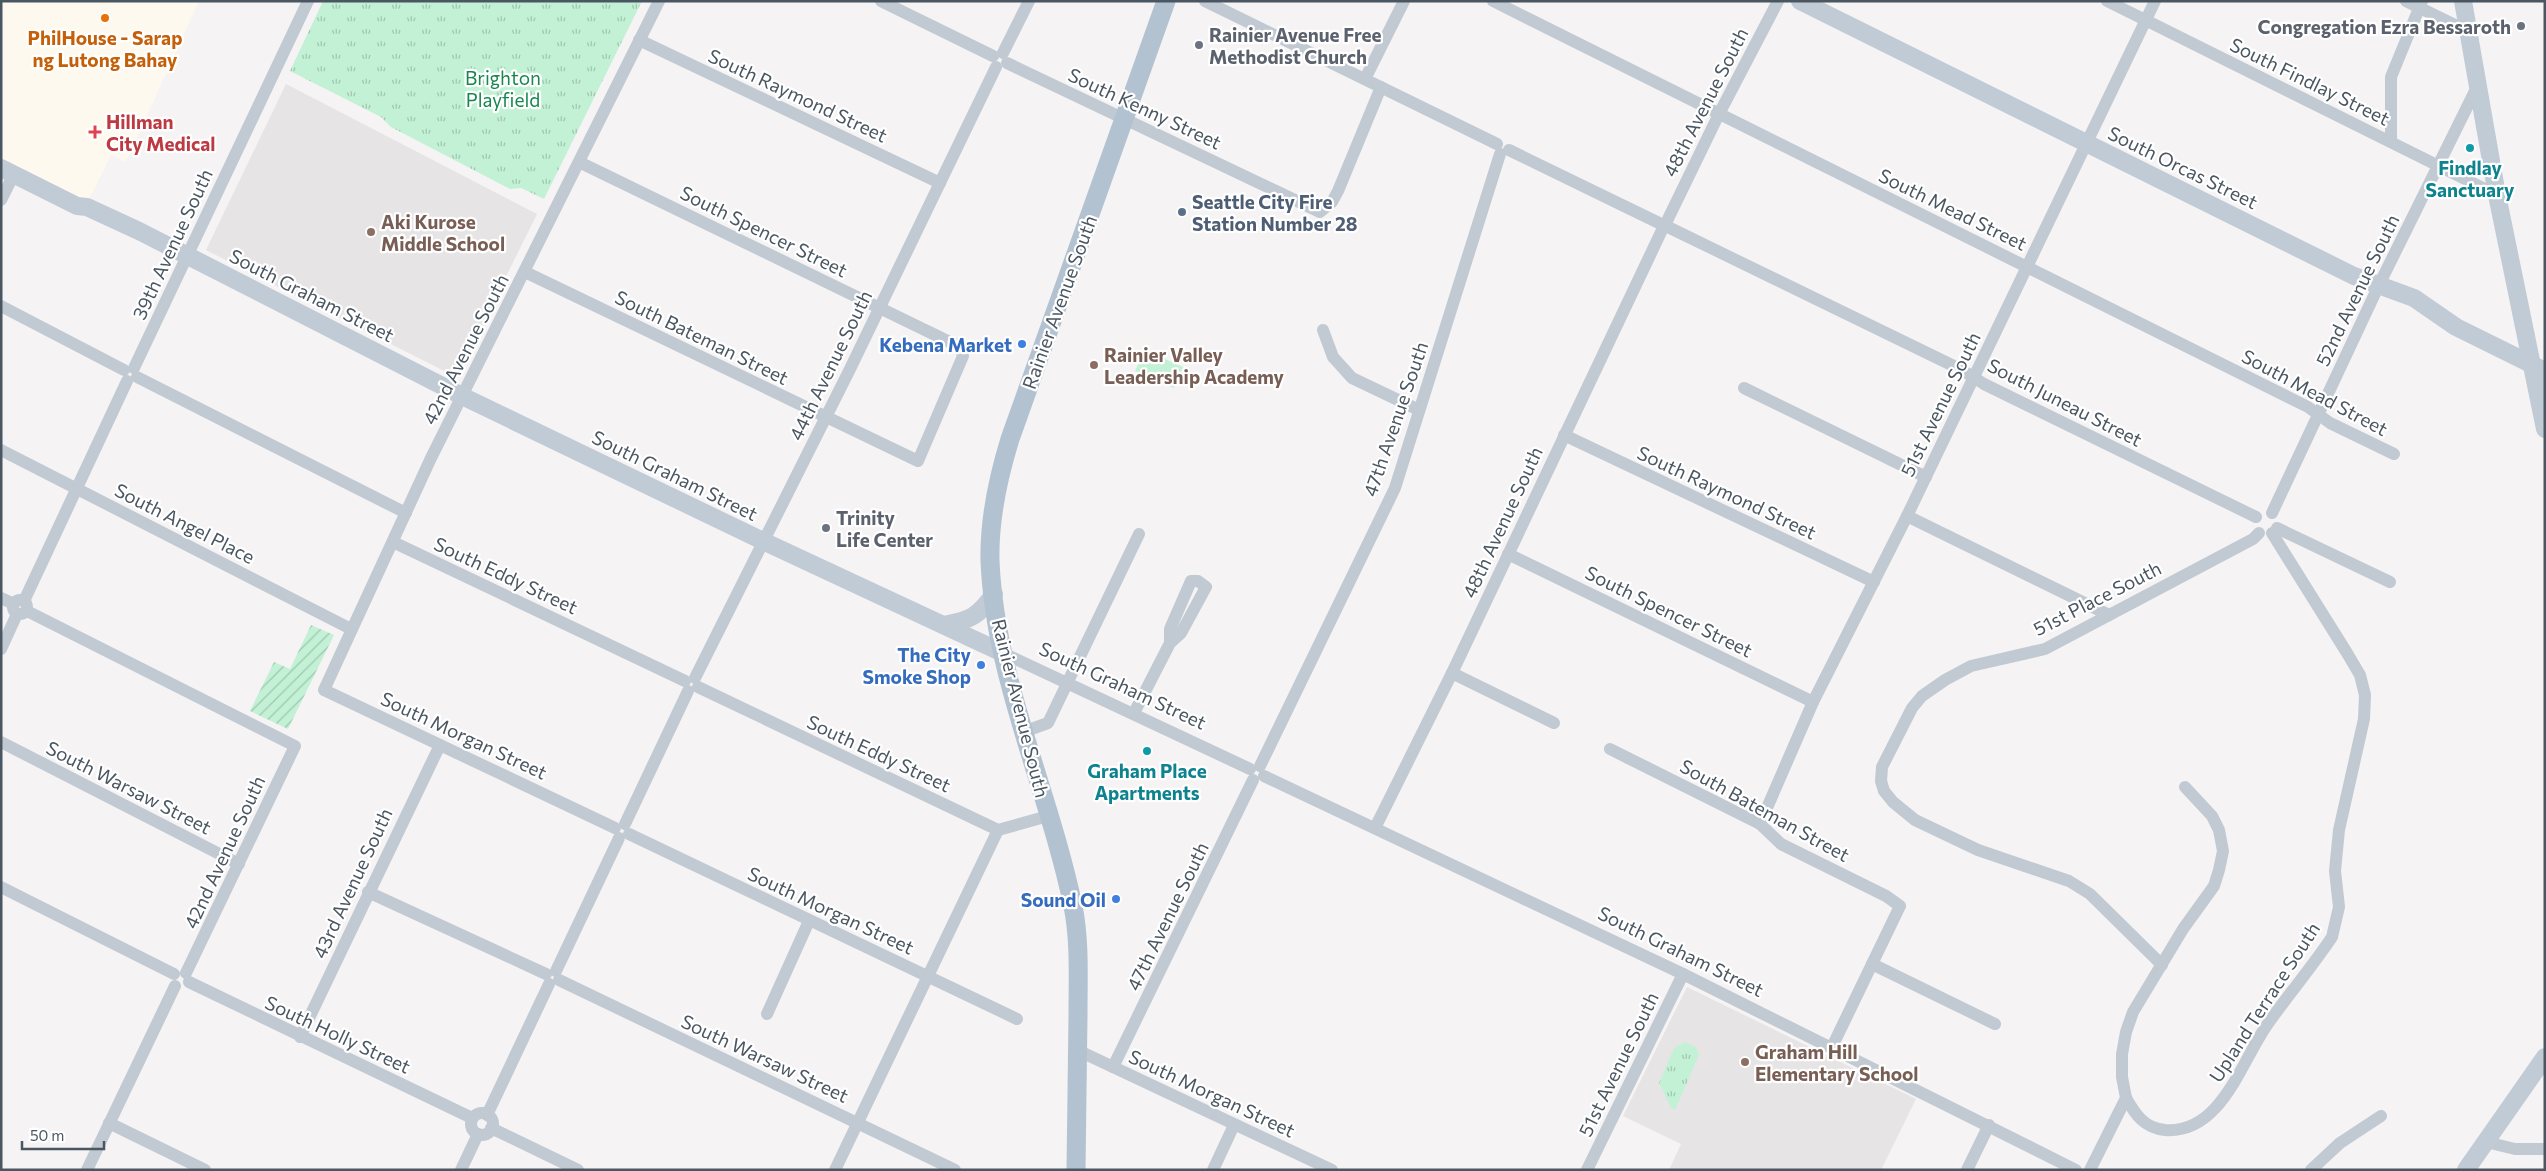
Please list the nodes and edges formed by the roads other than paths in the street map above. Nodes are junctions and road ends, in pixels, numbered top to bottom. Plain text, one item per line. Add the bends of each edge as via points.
1 (308, 1) edge
2 (659, 1) edge
3 (881, 1) edge
4 (1029, 1) edge
5 (1166, 1) edge
6 (1205, 1) edge
7 (1404, 1) edge
8 (1493, 1) edge
9 (1778, 1) edge
10 (1800, 1) edge
11 (2107, 1) edge
12 (2155, 1) edge
13 (2406, 1) edge
14 (2463, 1) edge
15 (2420, 4) edge
16 (2146, 20) junction
17 (2469, 32) junction
18 (639, 40) junction
19 (1000, 60) junction
20 (1365, 79) junction
21 (2478, 85) junction
22 (1381, 87) junction
23 (1719, 114) junction
24 (1123, 119) junction
25 (2391, 142) junction
26 (2087, 143) junction
27 (1502, 150) junction
28 (1, 156) edge
29 (579, 162) junction
30 (2438, 166) junction
31 (8, 171) edge
32 (940, 183) junction
33 (2497, 195) junction
34 (1, 200) edge
35 (87, 207) junction
36 (1664, 225) junction
37 (187, 256) junction
38 (2027, 267) junction
39 (525, 272) junction
40 (2379, 285) junction
41 (1, 306) edge
42 (878, 308) junction
43 (1323, 330) dead end
44 (2538, 368) edge
45 (131, 374) junction
46 (1974, 377) junction
47 (1744, 388) dead end
48 (462, 396) junction
49 (1419, 410) junction
50 (2318, 415) junction
51 (825, 417) junction
52 (2545, 429) edge
53 (1564, 435) junction
54 (1, 450) edge
55 (2394, 454) dead end
56 (918, 461) joint
57 (1926, 476) junction
58 (77, 489) junction
59 (406, 513) junction
60 (2272, 513) junction
61 (1907, 516) junction
62 (2256, 517) junction
63 (2269, 531) junction
64 (1139, 534) dead end
65 (763, 541) junction
66 (393, 542) junction
67 (1508, 554) junction
68 (1874, 582) junction
69 (2390, 582) dead end
70 (994, 594) junction
71 (1, 598) edge
72 (20, 607) junction
73 (2109, 615) junction
74 (944, 625) junction
75 (351, 629) junction
76 (1170, 643) dead end
77 (1, 649) edge
78 (1003, 653) junction
79 (1452, 673) junction
80 (1068, 683) junction
81 (692, 684) junction
82 (324, 690) joint
83 (1813, 702) junction
84 (1134, 714) junction
85 (1554, 723) dead end
86 (1023, 732) junction
87 (1, 742) edge
88 (440, 745) junction
89 (1610, 749) dead end
90 (1257, 773) junction
91 (2185, 787) dead end
92 (1048, 816) junction
93 (1760, 824) junction
94 (1375, 828) junction
95 (998, 830) junction
96 (622, 831) junction
97 (239, 864) junction
98 (1, 887) edge
99 (368, 892) junction
100 (809, 921) junction
101 (1872, 964) junction
102 (2162, 965) junction
103 (1683, 974) junction
104 (552, 977) junction
105 (928, 977) junction
106 (181, 979) junction
107 (767, 1014) dead end
108 (1017, 1019) dead end
109 (1995, 1024) dead end
110 (300, 1037) junction
111 (1832, 1047) junction
112 (1077, 1050) junction
113 (2545, 1057) edge
114 (1113, 1067) junction
115 (2126, 1098) junction
116 (487, 1115) junction
117 (2381, 1116) dead end
118 (472, 1118) junction
119 (109, 1123) junction
120 (858, 1123) junction
121 (1234, 1125) junction
122 (1989, 1125) junction
123 (491, 1128) junction
124 (478, 1134) junction
125 (2486, 1142) junction
126 (2545, 1149) edge
127 (87, 1170) edge
128 (205, 1170) edge
129 (461, 1170) edge
130 (578, 1170) edge
131 (835, 1170) edge
132 (955, 1170) edge
133 (1076, 1170) edge
134 (1213, 1170) edge
135 (1332, 1170) edge
136 (1588, 1170) edge
137 (1967, 1170) edge
138 (2076, 1170) edge
139 (2090, 1170) edge
140 (2311, 1170) edge
141 (2466, 1170) edge

1 - 37 street, 39th Avenue South
2 - 18 street, 42nd Avenue South
3 - 19 street, South Kenny Street
4 - 19 street, 44th Avenue South
5 - 24 main road, Rainier Avenue South
6 - 20 street, South Juneau Street
7 - 20 street
8 - 23 street, South Mead Street
9 - 23 street, 48th Avenue South
10 - 26 street, South Orcas Street
11 - 16 street, South Findlay Street
12 - 16 street, 51st Avenue South
13 - 15 street
14 - 17 street
15 - 17 street
15 - 25 street via 2391,77
16 - 25 street, South Findlay Street
16 - 26 street, 51st Avenue South
17 - 21 street
18 - 29 street, 42nd Avenue South
18 - 32 street, South Raymond Street
19 - 24 street, South Kenny Street
19 - 32 street, 44th Avenue South
20 - 22 street, South Juneau Street
21 - 30 street, 52nd Avenue South
21 - 33 street
22 - 24 street, South Kenny Street via 1332,202 1320,212 1285,197 1280,199 1270,194 1267,188
22 - 27 street, South Juneau Street
23 - 36 street, 48th Avenue South
23 - 38 street, South Mead Street
24 - 70 main road, Rainier Avenue South via 1002,464 991,533
25 - 30 street, South Findlay Street
26 - 38 street, 51st Avenue South
26 - 40 street, South Orcas Street via 2354,276
27 - 36 street, South Juneau Street
27 - 49 street, 47th Avenue South
28 - 35 street, South Graham Street via 81,197
29 - 39 street, 42nd Avenue South
29 - 42 street, South Spencer Street
30 - 33 street, South Findlay Street
30 - 40 street, 52nd Avenue South
31 - 34 street
31 - 35 street, South Graham Street via 77,206
32 - 42 street, 44th Avenue South
33 - 44 street
35 - 37 street, South Graham Street
36 - 46 street, South Juneau Street
36 - 53 street, 48th Avenue South
37 - 45 street, 39th Avenue South
37 - 48 street, South Graham Street
38 - 46 street, 51st Avenue South
38 - 50 street, South Mead Street via 2308,407
39 - 48 street, 42nd Avenue South
39 - 51 street, South Bateman Street
40 - 44 street, South Orcas Street via 2414,298 2456,327
40 - 50 street, 52nd Avenue South
41 - 45 street
42 - 51 street, 44th Avenue South
42 - 56 street, South Spencer Street via 960,347 962,356
43 - 49 street via 1333,357 1352,378
44 - 52 street
45 - 58 street, 39th Avenue South
45 - 59 street
46 - 57 street, 51st Avenue South
46 - 62 street, South Juneau Street
47 - 57 street
48 - 59 street, 42nd Avenue South
48 - 65 street, South Graham Street
49 - 90 street, 47th Avenue South via 1393,491
50 - 55 street, South Mead Street
50 - 60 street, 52nd Avenue South
51 - 56 street, South Bateman Street
51 - 65 street, 44th Avenue South
53 - 67 street, 48th Avenue South
53 - 68 street, South Raymond Street
54 - 58 street, South Angel Place
57 - 61 street, 51st Avenue South
58 - 72 street, 39th Avenue South
58 - 75 street, South Angel Place
59 - 66 street, 42nd Avenue South
60 - 62 street via 2262,512
60 - 63 street via 2277,521
61 - 68 street, 51st Avenue South
61 - 73 street
62 - 63 street via 2254,524
63 - 69 street
63 - 73 street, 51st Place South
63 - 115 street, Upland Terrace South via 2360,675 2365,696 2364,719 2339,830 2335,871 2339,907 2337,923 2328,943 2267,1025 2220,1103 2207,1116 2176,1131 2157,1129 2135,1115
64 - 80 street
65 - 74 street, South Graham Street
65 - 81 street, 44th Avenue South
66 - 75 street, 42nd Avenue South
66 - 81 street, South Eddy Street
67 - 79 street, 48th Avenue South
67 - 83 street, South Spencer Street
68 - 83 street, 51st Avenue South
70 - 74 street via 973,617
70 - 78 main road, Rainier Avenue South
71 - 72 street
72 - 77 street, 39th Avenue South
72 - 97 street, 42nd Avenue South via 295,746
73 - 102 street, 51st Place South via 2045,649 1971,666 1922,696 1902,725 1882,767 1880,781 1893,802 1915,820 1978,850 2069,880 2092,896
74 - 78 street, South Graham Street
75 - 82 street, 42nd Avenue South
76 - 84 street
78 - 80 street, South Graham Street
78 - 86 main road, Rainier Avenue South
79 - 85 street
79 - 94 street, 48th Avenue South
80 - 84 street, South Graham Street
80 - 86 street via 1048,723
81 - 95 street, South Eddy Street
81 - 96 street, 44th Avenue South
82 - 88 street, South Morgan Street
83 - 93 street, 51st Avenue South
84 - 90 street, South Graham Street
86 - 92 main road, Rainier Avenue South
87 - 97 street, South Warsaw Street
88 - 96 street, South Morgan Street
88 - 99 street, 43rd Avenue South
89 - 93 street, South Bateman Street
90 - 94 street, South Graham Street
90 - 114 street, 47th Avenue South
91 - 102 street via 2212,816 2220,830 2223,851 2214,886
92 - 95 street
92 - 112 main road, Rainier Avenue South via 1073,907
93 - 101 street, South Bateman Street via 1781,844 1900,906
94 - 103 street, South Graham Street
95 - 105 street
96 - 100 street, South Morgan Street
96 - 104 street, 44th Avenue South
97 - 106 street, 42nd Avenue South
98 - 106 street, South Holly Street
99 - 104 street, South Warsaw Street
99 - 110 street, 43rd Avenue South
100 - 105 street, South Morgan Street
100 - 107 street
101 - 109 street
101 - 111 street
102 - 115 street via 2133,1012 2126,1032 2122,1077
103 - 111 street, South Graham Street
103 - 136 street, 51st Avenue South
104 - 116 street, 44th Avenue South
104 - 120 street, South Warsaw Street
105 - 108 street, South Morgan Street
105 - 120 street
106 - 110 street, South Holly Street
106 - 119 street, 42nd Avenue South
110 - 118 street, South Holly Street
111 - 122 street, South Graham Street
112 - 114 street, South Morgan Street
112 - 133 main road, Rainier Avenue South
113 - 125 street
114 - 121 street, South Morgan Street
115 - 139 street
116 - 118 street via 479,1113
116 - 123 street via 491,1119
117 - 140 street via 2340,1143
118 - 124 street via 471,1126
119 - 127 street, 42nd Avenue South
119 - 128 street
120 - 131 street
120 - 132 street, South Warsaw Street
121 - 134 street
121 - 135 street, South Morgan Street
122 - 137 street
122 - 138 street, South Graham Street
123 - 124 street via 485,1134
123 - 130 street
124 - 129 street
125 - 126 street via 2515,1149
125 - 141 street

